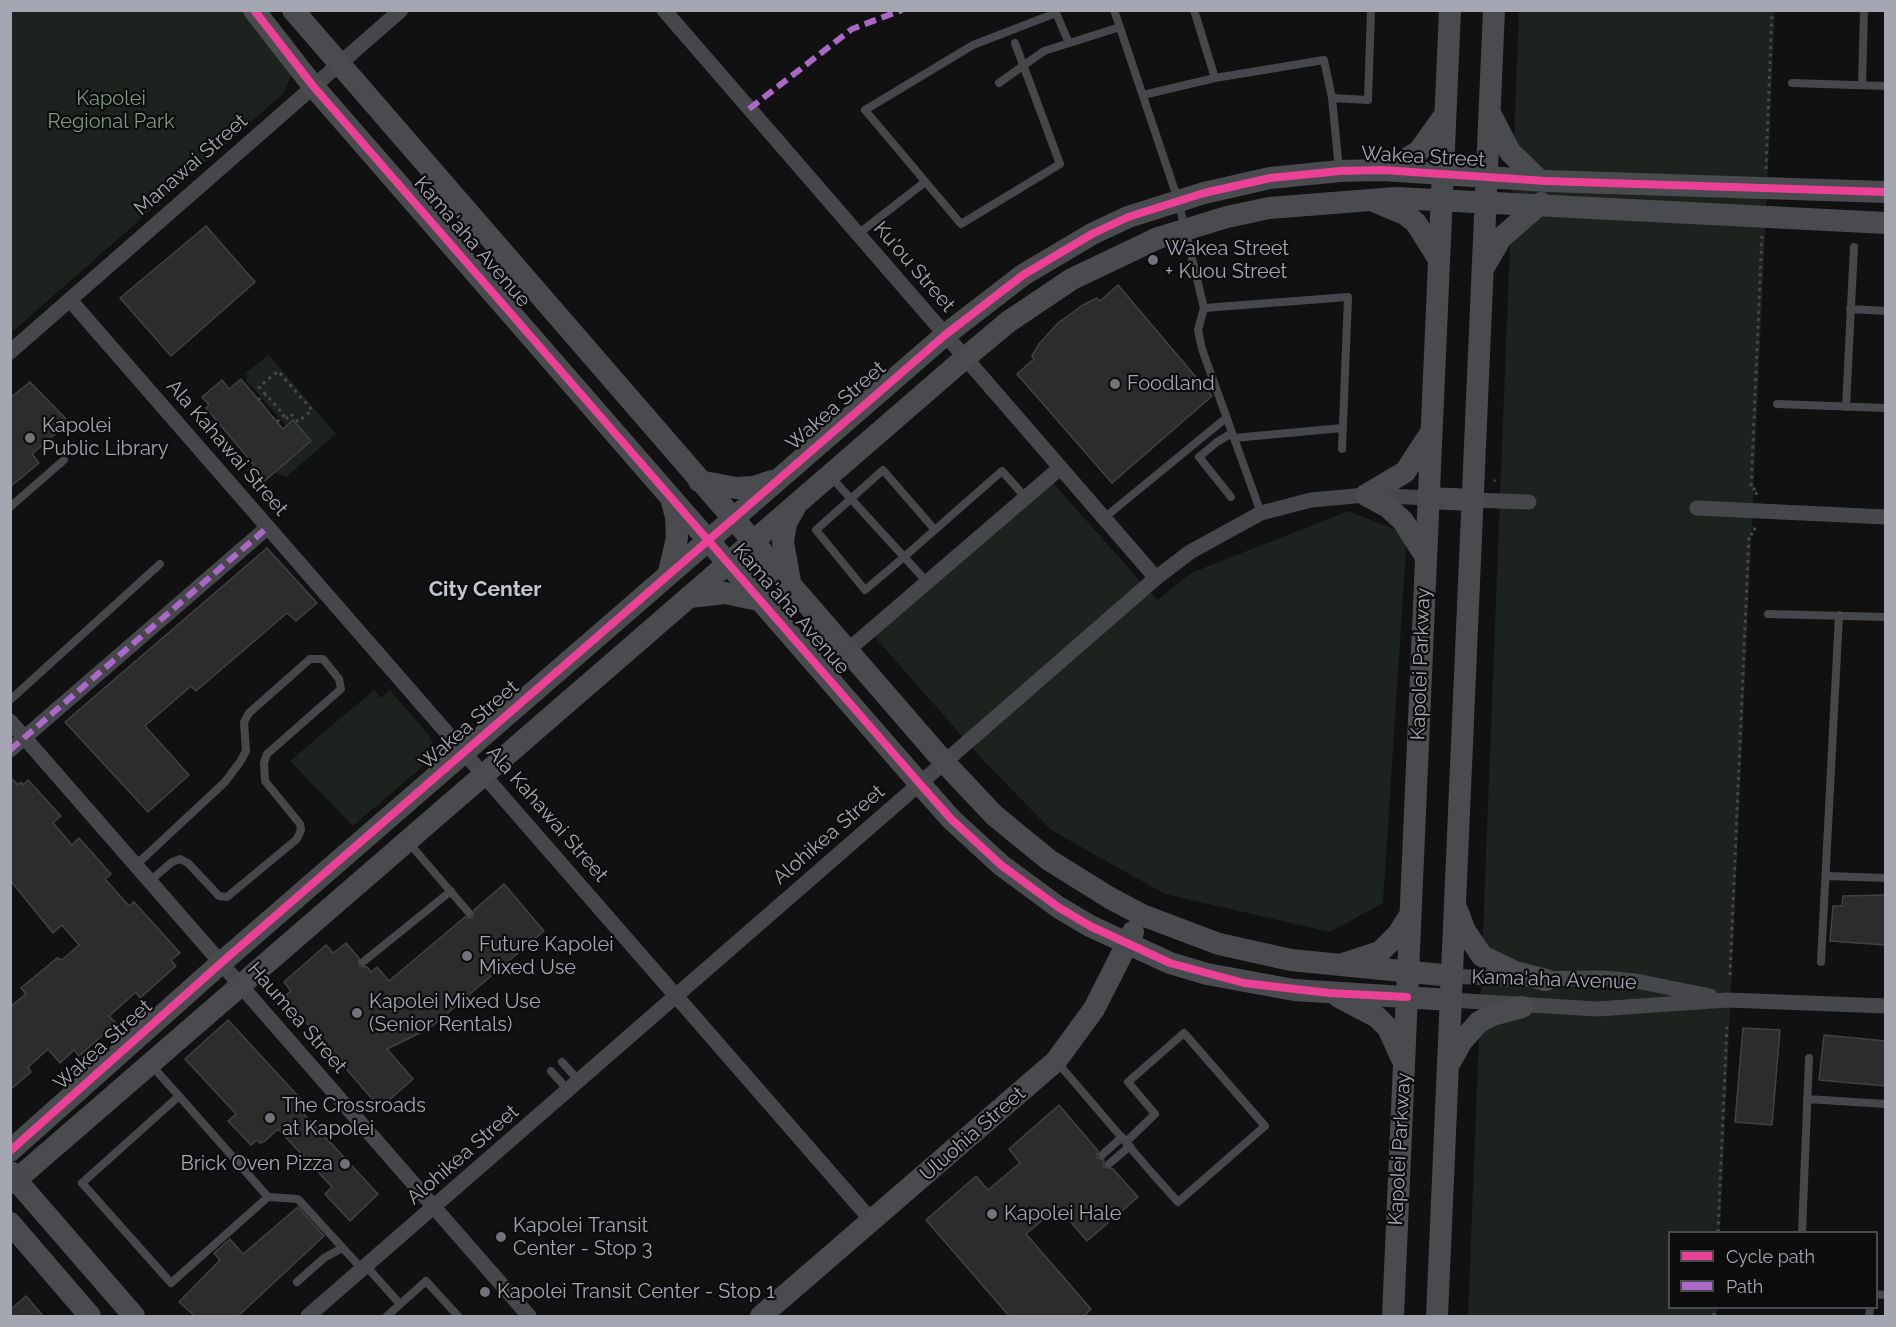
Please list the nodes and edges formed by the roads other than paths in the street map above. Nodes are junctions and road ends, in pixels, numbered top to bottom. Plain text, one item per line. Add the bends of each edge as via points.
1 (254, 10) edge
2 (293, 10) edge
3 (401, 10) edge
4 (664, 10) edge
5 (1114, 10) edge
6 (1194, 10) edge
7 (1371, 10) edge
8 (1450, 10) edge
9 (1494, 10) edge
10 (1864, 10) edge
11 (1120, 27) junction
12 (1016, 43) dead end
13 (1069, 43) junction
14 (338, 64) junction
15 (1024, 66) junction
16 (1215, 78) junction
17 (999, 83) dead end
18 (1792, 83) dead end
19 (1862, 85) junction
20 (313, 86) junction
21 (1886, 86) edge
22 (1143, 95) junction
23 (1332, 98) junction
24 (1489, 111) junction
25 (1445, 115) junction
26 (1383, 170) junction
27 (1340, 171) junction
28 (1443, 174) junction
29 (1486, 177) junction
30 (1543, 180) junction
31 (925, 182) junction
32 (1886, 192) edge
33 (1178, 200) junction
34 (1370, 200) junction
35 (1442, 200) junction
36 (1485, 201) junction
37 (1543, 203) junction
38 (1886, 223) edge
39 (1185, 229) junction
40 (858, 234) junction
41 (1854, 247) dead end
42 (1439, 260) junction
43 (1482, 271) junction
44 (70, 300) junction
45 (1204, 308) junction
46 (1850, 309) junction
47 (1886, 310) edge
48 (945, 335) junction
49 (10, 352) edge
50 (965, 358) junction
51 (1777, 404) dead end
52 (1846, 406) junction
53 (1886, 408) edge
54 (1226, 418) junction
55 (1342, 428) junction
56 (1432, 430) junction
57 (1233, 436) junction
58 (1342, 449) dead end
59 (64, 460) dead end
60 (1060, 468) junction
61 (829, 474) junction
62 (699, 481) junction
63 (774, 481) junction
64 (669, 494) junction
65 (1366, 495) junction
66 (1231, 497) dead end
67 (1026, 498) junction
68 (1429, 498) junction
69 (852, 499) junction
70 (799, 500) junction
71 (1472, 500) junction
72 (1529, 502) dead end
73 (10, 507) edge
74 (1697, 508) dead end
75 (1261, 513) junction
76 (1886, 517) edge
77 (732, 518) junction
78 (1104, 518) junction
79 (268, 528) junction
80 (935, 530) junction
81 (708, 539) junction
82 (752, 541) junction
83 (904, 557) junction
84 (1426, 557) junction
85 (729, 562) junction
86 (160, 564) dead end
87 (669, 572) junction
88 (1156, 578) junction
89 (927, 582) junction
90 (791, 586) junction
91 (689, 597) junction
92 (763, 602) junction
93 (1768, 614) dead end
94 (1839, 615) junction
95 (1886, 617) edge
96 (848, 650) junction
97 (10, 700) edge
98 (10, 721) edge
99 (25, 737) junction
100 (10, 750) edge
101 (465, 751) junction
102 (945, 763) junction
103 (484, 774) junction
104 (920, 784) junction
105 (408, 842) junction
106 (136, 865) junction
107 (1826, 876) junction
108 (1886, 878) edge
109 (150, 881) junction
110 (451, 891) junction
111 (1455, 903) junction
112 (1411, 913) junction
113 (469, 914) dead end
114 (1142, 915) junction
115 (1127, 945) junction
116 (363, 962) dead end
117 (1821, 962) dead end
118 (221, 963) junction
119 (1335, 965) junction
120 (1408, 973) junction
121 (1452, 976) junction
122 (1546, 980) junction
123 (241, 986) junction
124 (1329, 993) junction
125 (676, 996) junction
126 (1407, 997) junction
127 (1450, 1000) junction
128 (1727, 1000) junction
129 (1522, 1006) junction
130 (1886, 1006) edge
131 (1809, 1058) dead end
132 (1056, 1061) junction
133 (562, 1062) dead end
134 (151, 1064) junction
135 (1404, 1066) junction
136 (1448, 1066) junction
137 (551, 1071) dead end
138 (573, 1085) junction
139 (179, 1096) junction
140 (1807, 1099) junction
141 (1886, 1104) edge
142 (1126, 1142) junction
143 (10, 1151) edge
144 (1102, 1155) dead end
145 (1109, 1164) dead end
146 (12, 1178) edge
147 (268, 1197) junction
148 (434, 1208) junction
149 (872, 1221) junction
150 (10, 1223) edge
151 (1802, 1231) edge
152 (342, 1248) junction
153 (364, 1268) junction
154 (297, 1282) dead end
155 (400, 1304) junction
156 (90, 1317) edge
157 (134, 1317) edge
158 (308, 1317) edge
159 (387, 1317) edge
160 (458, 1317) edge
161 (528, 1317) edge
162 (761, 1317) edge
163 (1393, 1317) edge
164 (1437, 1317) edge

1 - 20 street, Kama'aha Avenue
2 - 14 street, Kama'aha Avenue
3 - 14 street, Manawai Street
4 - 40 street, Ku'ou Street
5 - 11 lane
6 - 16 lane
7 - 23 lane via 1368,100
8 - 25 street, Kapolei Parkway
9 - 24 street
10 - 19 lane
11 - 13 lane
11 - 22 lane
12 - 15 lane
13 - 15 lane via 1044,51
13 - 31 lane via 1056,13 973,45 865,110
14 - 20 street, Manawai Street
14 - 62 street, Kama'aha Avenue
15 - 17 lane
15 - 31 lane via 1060,164 961,224
16 - 22 lane
16 - 23 lane via 1324,60
18 - 19 lane
19 - 21 lane
20 - 44 street, Manawai Street
20 - 64 street, Kama'aha Avenue
22 - 33 lane
23 - 27 lane
24 - 29 street
24 - 30 street via 1510,152
25 - 26 street via 1419,151
25 - 28 street, Kapolei Parkway
26 - 27 street, Wakea Street
26 - 28 street, Wakea Street
27 - 33 street, Wakea Street via 1270,178
28 - 29 street, Wakea Street
28 - 35 street, Kapolei Parkway
29 - 30 street, Wakea Street
29 - 36 street
30 - 32 street, Wakea Street via 1771,179
31 - 40 lane
33 - 39 lane
33 - 48 street, Wakea Street via 1128,217 1057,253
34 - 35 street, Wakea Street
34 - 39 street, Wakea Street via 1269,208
34 - 42 street via 1405,214 1416,223
35 - 36 street, Wakea Street
35 - 42 street, Kapolei Parkway
36 - 37 street, Wakea Street
36 - 43 street
37 - 38 street, Wakea Street via 1767,226
37 - 43 street via 1501,238
39 - 45 lane
39 - 50 street, Wakea Street via 1072,279 1008,322
40 - 48 street, Ku'ou Street
41 - 46 lane
42 - 56 street, Kapolei Parkway
43 - 71 street
44 - 49 street, Manawai Street
44 - 79 street, Ala Kahawai Street
45 - 54 lane via 1198,330
45 - 55 lane via 1348,297
46 - 47 lane
46 - 52 lane
48 - 50 street, Ku'ou Street
48 - 63 street, Wakea Street
50 - 60 street, Ku'ou Street
50 - 61 street, Wakea Street
51 - 52 lane
52 - 53 lane
54 - 57 lane
54 - 78 lane
55 - 57 lane
55 - 58 lane
56 - 65 street via 1405,472
56 - 68 street, Kapolei Parkway
57 - 66 lane via 1216,442 1199,458
57 - 75 lane
59 - 73 lane
60 - 67 street
60 - 78 street, Ku'ou Street
61 - 69 lane
61 - 70 street, Wakea Street
62 - 63 street via 736,488
62 - 77 street, Kama'aha Avenue
63 - 77 street, Wakea Street
64 - 81 street, Kama'aha Avenue
64 - 87 street via 677,538
65 - 68 street, Alohikea Street
65 - 75 street, Alohikea Street via 1311,500
65 - 84 street via 1403,521
67 - 80 lane via 1002,471
67 - 89 street
68 - 71 street
68 - 84 street, Kapolei Parkway
69 - 80 lane via 883,470
69 - 83 lane
69 - 83 lane via 816,530 865,590
70 - 82 street, Wakea Street
70 - 90 street via 786,523 783,542
71 - 72 street
71 - 111 street
74 - 76 street
75 - 88 street, Alohikea Street via 1214,537
77 - 81 street, Wakea Street
77 - 82 street, Kama'aha Avenue
78 - 88 street, Ku'ou Street
79 - 99 street
79 - 101 street, Ala Kahawai Street
80 - 83 lane
81 - 85 street, Kama'aha Avenue
81 - 87 street, Wakea Street
82 - 85 street, Wakea Street
82 - 90 street, Kama'aha Avenue
83 - 89 lane
84 - 112 street, Kapolei Parkway
85 - 91 street, Wakea Street
85 - 92 street, Kama'aha Avenue
86 - 97 lane
87 - 101 street, Wakea Street
88 - 102 street, Alohikea Street
89 - 96 street
90 - 96 street, Kama'aha Avenue
91 - 92 street via 725,593
91 - 103 street, Wakea Street
92 - 104 street, Kama'aha Avenue
93 - 94 lane
94 - 95 lane
94 - 107 lane
96 - 102 street, Kama'aha Avenue
98 - 99 street, Haumea Street
99 - 100 street
99 - 106 street, Haumea Street
101 - 103 street, Ala Kahawai Street
101 - 118 street, Wakea Street
102 - 104 street, Alohikea Street
102 - 114 street, Kama'aha Avenue via 994,814 1049,860
103 - 105 street, Wakea Street
103 - 125 street, Ala Kahawai Street
104 - 115 street, Kama'aha Avenue via 958,826 1025,884
104 - 125 street, Alohikea Street
105 - 110 lane
105 - 123 street, Wakea Street
106 - 109 street, Haumea Street
106 - 109 lane via 225,782 240,762 246,751 244,722 249,714 310,659 323,659 339,679 341,689 267,754 264,763 265,782 300,824 297,839 227,897 219,896 180,859
107 - 108 lane
107 - 117 lane
109 - 118 street, Haumea Street
110 - 113 lane
110 - 116 lane
111 - 121 street
111 - 122 street via 1465,932 1482,956 1515,972
112 - 119 street via 1380,952
112 - 120 street, Kapolei Parkway
114 - 115 street, Uluohia Street
114 - 119 street, Kama'aha Avenue via 1249,952
115 - 124 street, Kama'aha Avenue via 1244,983
115 - 132 street, Uluohia Street via 1094,1009
118 - 123 street, Haumea Street
118 - 143 street, Wakea Street
119 - 120 street, Kama'aha Avenue
120 - 121 street, Kama'aha Avenue
120 - 126 street, Kapolei Parkway
121 - 122 street, Kama'aha Avenue
121 - 127 street
122 - 128 street, Kama'aha Avenue via 1636,981
123 - 134 street, Wakea Street
123 - 148 street, Haumea Street
124 - 126 street, Kama'aha Avenue
124 - 135 street via 1377,1017 1395,1040
125 - 138 street, Alohikea Street
125 - 149 street, Ala Kahawai Street
126 - 127 street, Kama'aha Avenue
126 - 135 street, Kapolei Parkway
127 - 129 street, Kama'aha Avenue
127 - 136 street
128 - 129 street, Kama'aha Avenue via 1597,1009
128 - 130 street, Kama'aha Avenue
129 - 136 street via 1479,1022
131 - 140 lane
132 - 142 lane
132 - 149 street, Uluohia Street
133 - 138 lane
134 - 139 lane
134 - 146 street, Wakea Street
135 - 163 street, Kapolei Parkway
136 - 164 street
137 - 138 lane
138 - 148 street, Alohikea Street
139 - 147 lane
139 - 147 lane via 82,1183 148,1258 171,1283
140 - 141 lane
140 - 151 lane
142 - 142 lane via 1178,1202 1265,1126 1184,1033 1128,1082 1155,1114
142 - 144 lane
142 - 145 lane
146 - 157 street
147 - 152 lane via 298,1199
148 - 153 street, Alohikea Street
148 - 161 street, Haumea Street
149 - 162 street, Uluohia Street
150 - 156 street
152 - 153 lane
152 - 154 lane
153 - 155 lane
153 - 158 street, Alohikea Street
155 - 159 lane
155 - 160 lane via 426,1281

